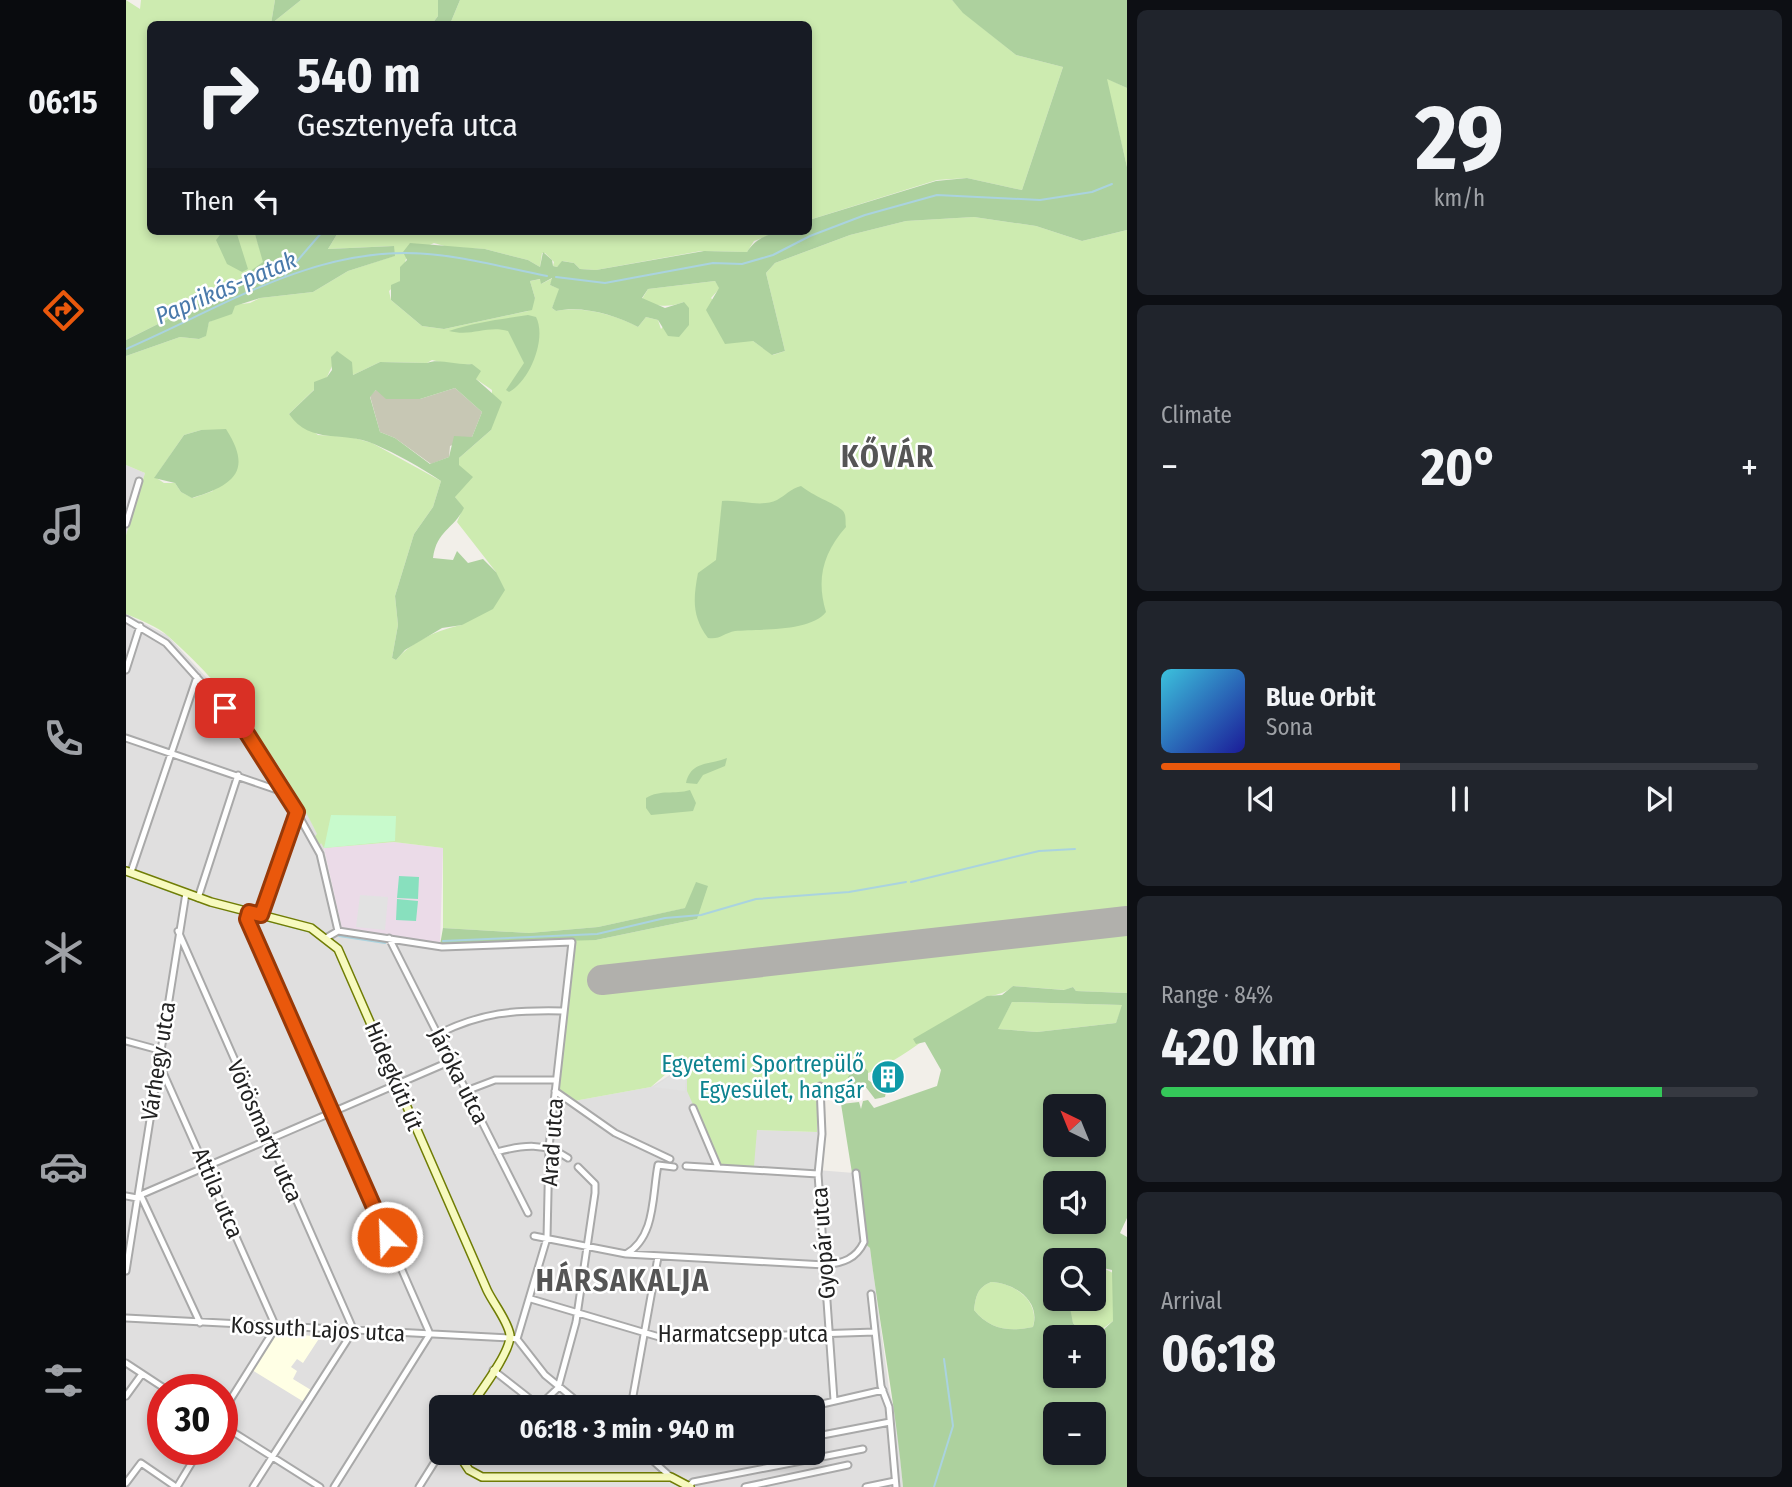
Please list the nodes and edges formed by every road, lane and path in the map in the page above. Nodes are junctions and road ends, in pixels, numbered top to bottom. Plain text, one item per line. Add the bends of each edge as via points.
1 (139, 481) dead end
2 (126, 524) edge
3 (126, 619) edge
4 (140, 626) junction
5 (126, 670) edge
6 (197, 677) junction
7 (126, 738) edge
8 (172, 753) junction
9 (238, 775) junction
10 (286, 793) junction
11 (297, 812) junction
12 (128, 872) edge
13 (185, 896) junction
14 (198, 898) junction
15 (248, 914) junction
16 (261, 915) junction
17 (178, 931) junction
18 (338, 931) junction
19 (326, 938) junction
20 (389, 938) junction
21 (563, 1011) junction
22 (438, 1034) junction
23 (126, 1041) edge
24 (159, 1050) junction
25 (158, 1061) junction
26 (451, 1062) junction
27 (556, 1080) junction
28 (397, 1084) junction
29 (820, 1086) dead end
30 (466, 1091) junction
31 (555, 1091) junction
32 (693, 1108) dead end
33 (332, 1112) junction
34 (269, 1139) junction
35 (549, 1147) junction
36 (497, 1152) junction
37 (568, 1158) dead end
38 (670, 1159) dead end
39 (207, 1166) junction
40 (686, 1166) dead end
41 (578, 1167) dead end
42 (674, 1167) dead end
43 (719, 1167) junction
44 (856, 1173) dead end
45 (818, 1174) junction
46 (126, 1196) edge
47 (138, 1196) junction
48 (528, 1213) dead end
49 (534, 1236) dead end
50 (547, 1238) junction
51 (586, 1247) junction
52 (626, 1254) junction
53 (658, 1257) junction
54 (825, 1265) junction
55 (126, 1271) edge
56 (871, 1294) dead end
57 (531, 1299) junction
58 (578, 1313) junction
59 (126, 1318) edge
60 (200, 1323) junction
61 (276, 1327) junction
62 (354, 1331) junction
63 (875, 1332) junction
64 (829, 1333) junction
65 (430, 1334) junction
66 (643, 1334) junction
67 (513, 1339) junction
68 (126, 1363) edge
69 (494, 1370) junction
70 (142, 1374) junction
71 (147, 1377) edge
72 (238, 1388) edge
73 (558, 1388) junction
74 (883, 1390) junction
75 (478, 1395) edge
76 (568, 1395) edge
77 (633, 1395) edge
78 (126, 1396) edge
79 (834, 1400) junction
80 (825, 1403) edge
81 (890, 1422) junction
82 (825, 1434) edge
83 (238, 1435) edge
84 (863, 1448) dead end
85 (272, 1456) junction
86 (190, 1465) edge
87 (432, 1465) edge
88 (466, 1465) edge
89 (658, 1465) edge
90 (848, 1465) dead end
91 (482, 1477) junction
92 (671, 1477) junction
93 (561, 1482) edge
94 (126, 1483) edge
95 (896, 1484) edge
96 (690, 1486) edge
97 (176, 1487) edge
98 (253, 1487) edge
99 (320, 1487) edge
100 (334, 1487) edge
101 (419, 1487) edge
102 (482, 1487) edge
103 (745, 1487) edge
104 (866, 1487) edge

1 - 2 street
3 - 4 street
4 - 5 street
4 - 6 street via 166,643
6 - 8 street
6 - 10 street via 240,723
7 - 8 street
8 - 9 street
8 - 12 street
9 - 10 street
9 - 14 street
10 - 11 street
11 - 16 street
11 - 18 street via 323,863
12 - 13 main road
13 - 14 main road
13 - 17 street, Várhegy utca
14 - 15 main road
15 - 16 main road
15 - 33 street
16 - 19 main road via 301,925
17 - 24 street, Várhegy utca
17 - 34 street, Vörösmarty utca
18 - 19 street
18 - 20 street
19 - 28 main road, Hidegkúti út via 341,955
20 - 21 street, Arad utca via 442,947 572,942
20 - 22 street, Járóka utca
21 - 22 street via 487,1014
21 - 27 street, Arad utca
22 - 26 street, Járóka utca
23 - 24 street
24 - 25 street, Várhegy utca
25 - 39 street, Attila utca
25 - 47 street, Várhegy utca
26 - 28 street
26 - 30 street, Járóka utca
27 - 30 street via 495,1080
27 - 31 street, Arad utca
28 - 33 street
28 - 67 main road, Hidegkúti út
29 - 45 street, Gyopár utca
30 - 36 street, Járóka utca
31 - 35 street, Arad utca
31 - 38 street via 615,1133
32 - 43 street
33 - 34 street
33 - 65 street
34 - 39 street
34 - 62 street, Vörösmarty utca
35 - 36 street via 525,1145
35 - 37 street
35 - 50 street, Arad utca
36 - 48 street, Járóka utca
39 - 47 street
39 - 61 street, Attila utca
40 - 43 street
41 - 51 street via 595,1184
42 - 52 street via 658,1165 650,1222 636,1249
43 - 45 street
44 - 54 street via 864,1242 853,1258
45 - 54 street, Gyopár utca
46 - 47 street
47 - 55 street, Várhegy utca
47 - 60 street
49 - 50 street
50 - 51 street
50 - 57 street, Arad utca
51 - 52 street
51 - 58 street
52 - 53 street
53 - 54 street
53 - 66 street
54 - 64 street, Gyopár utca
56 - 63 street
57 - 58 street, Harmatcsepp utca
57 - 67 street, Arad utca
58 - 66 street, Harmatcsepp utca
58 - 73 street
59 - 60 street, Kossuth Lajos utca
60 - 61 street, Kossuth Lajos utca
61 - 62 street, Kossuth Lajos utca
61 - 72 street
62 - 65 street, Kossuth Lajos utca
62 - 85 street
63 - 64 street, Harmatcsepp utca
63 - 74 street
64 - 66 street, Harmatcsepp utca via 666,1339
64 - 79 street, Gyopár utca
65 - 67 street, Kossuth Lajos utca
65 - 100 street
66 - 77 street
67 - 69 main road
67 - 73 street
68 - 70 street
69 - 73 street via 534,1402 543,1402
69 - 75 main road
70 - 71 street
70 - 78 street
73 - 76 street
74 - 79 street
74 - 81 street
79 - 80 street
81 - 82 street
81 - 95 street
83 - 85 street
84 - 96 street
85 - 98 street
85 - 99 street
86 - 97 street
87 - 101 street
88 - 91 main road
89 - 92 street
90 - 103 street
91 - 93 main road
91 - 102 street
92 - 93 main road
92 - 96 main road
94 - 97 street via 141,1463
95 - 104 street

